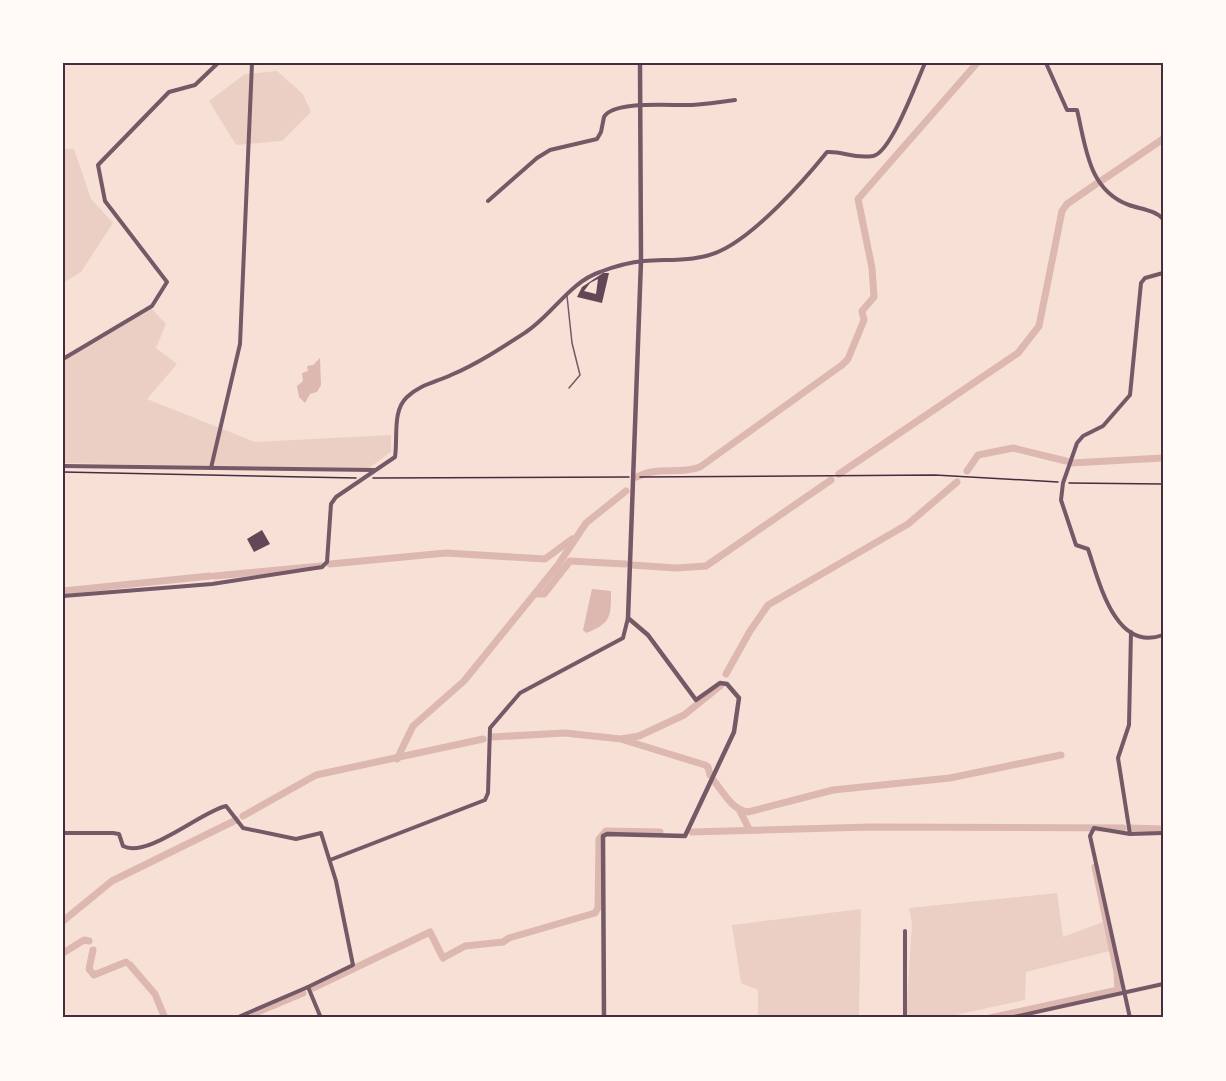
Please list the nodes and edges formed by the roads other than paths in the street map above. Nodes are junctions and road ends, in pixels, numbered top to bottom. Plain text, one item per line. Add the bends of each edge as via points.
1 (218, 63) edge
2 (252, 63) edge
3 (640, 63) edge
4 (925, 63) edge
5 (1046, 63) edge
6 (735, 100) dead end
7 (640, 105) junction
8 (488, 201) dead end
9 (1163, 219) edge
10 (641, 261) junction
11 (1163, 273) edge
12 (567, 296) junction
13 (63, 359) edge
14 (569, 388) dead end
15 (63, 466) edge
16 (211, 468) junction
17 (375, 470) junction
18 (63, 596) edge
19 (628, 618) junction
20 (1131, 631) junction
21 (1163, 635) edge
22 (63, 833) edge
23 (1163, 833) edge
24 (1130, 834) junction
25 (330, 860) junction
26 (905, 931) dead end
27 (1163, 984) edge
28 (308, 987) junction
29 (1124, 993) junction
30 (237, 1018) edge
31 (321, 1018) edge
32 (604, 1018) edge
33 (905, 1018) edge
34 (1009, 1018) edge
35 (1130, 1018) edge

1 - 13 street via 195,86 169,92 98,165 105,201 167,282 152,306
2 - 16 street via 240,344
3 - 7 street
4 - 10 street via 894,131 877,156 854,158 827,152 746,235 722,250 706,257
5 - 9 street via 1067,110 1077,110 1097,182 1114,198
6 - 7 street
7 - 8 street via 606,112 597,139 550,150
7 - 10 street
10 - 12 street via 600,272
10 - 19 street
11 - 20 street via 1141,283 1130,394 1103,426 1077,443 1061,500 1071,537 1076,545 1088,549 1109,610
12 - 14 lane via 580,375
12 - 17 street via 527,331 407,396 396,418 399,431 395,457
15 - 16 street
16 - 17 street
17 - 18 street via 331,504 327,561 322,567 212,584
19 - 25 street via 623,638 520,693 490,728 488,794 484,800
19 - 32 street via 648,635 696,700 720,683 727,684 739,699 734,732 685,836 603,836
20 - 21 street via 1150,639
20 - 24 street via 1129,725 1118,758
22 - 25 street via 119,834 123,846 138,847 226,806 243,828 296,839 321,833
23 - 24 street
24 - 29 street via 1094,828 1090,836
25 - 28 street via 353,964
26 - 33 street
27 - 29 street
28 - 30 street
28 - 31 street
29 - 34 street
29 - 35 street

